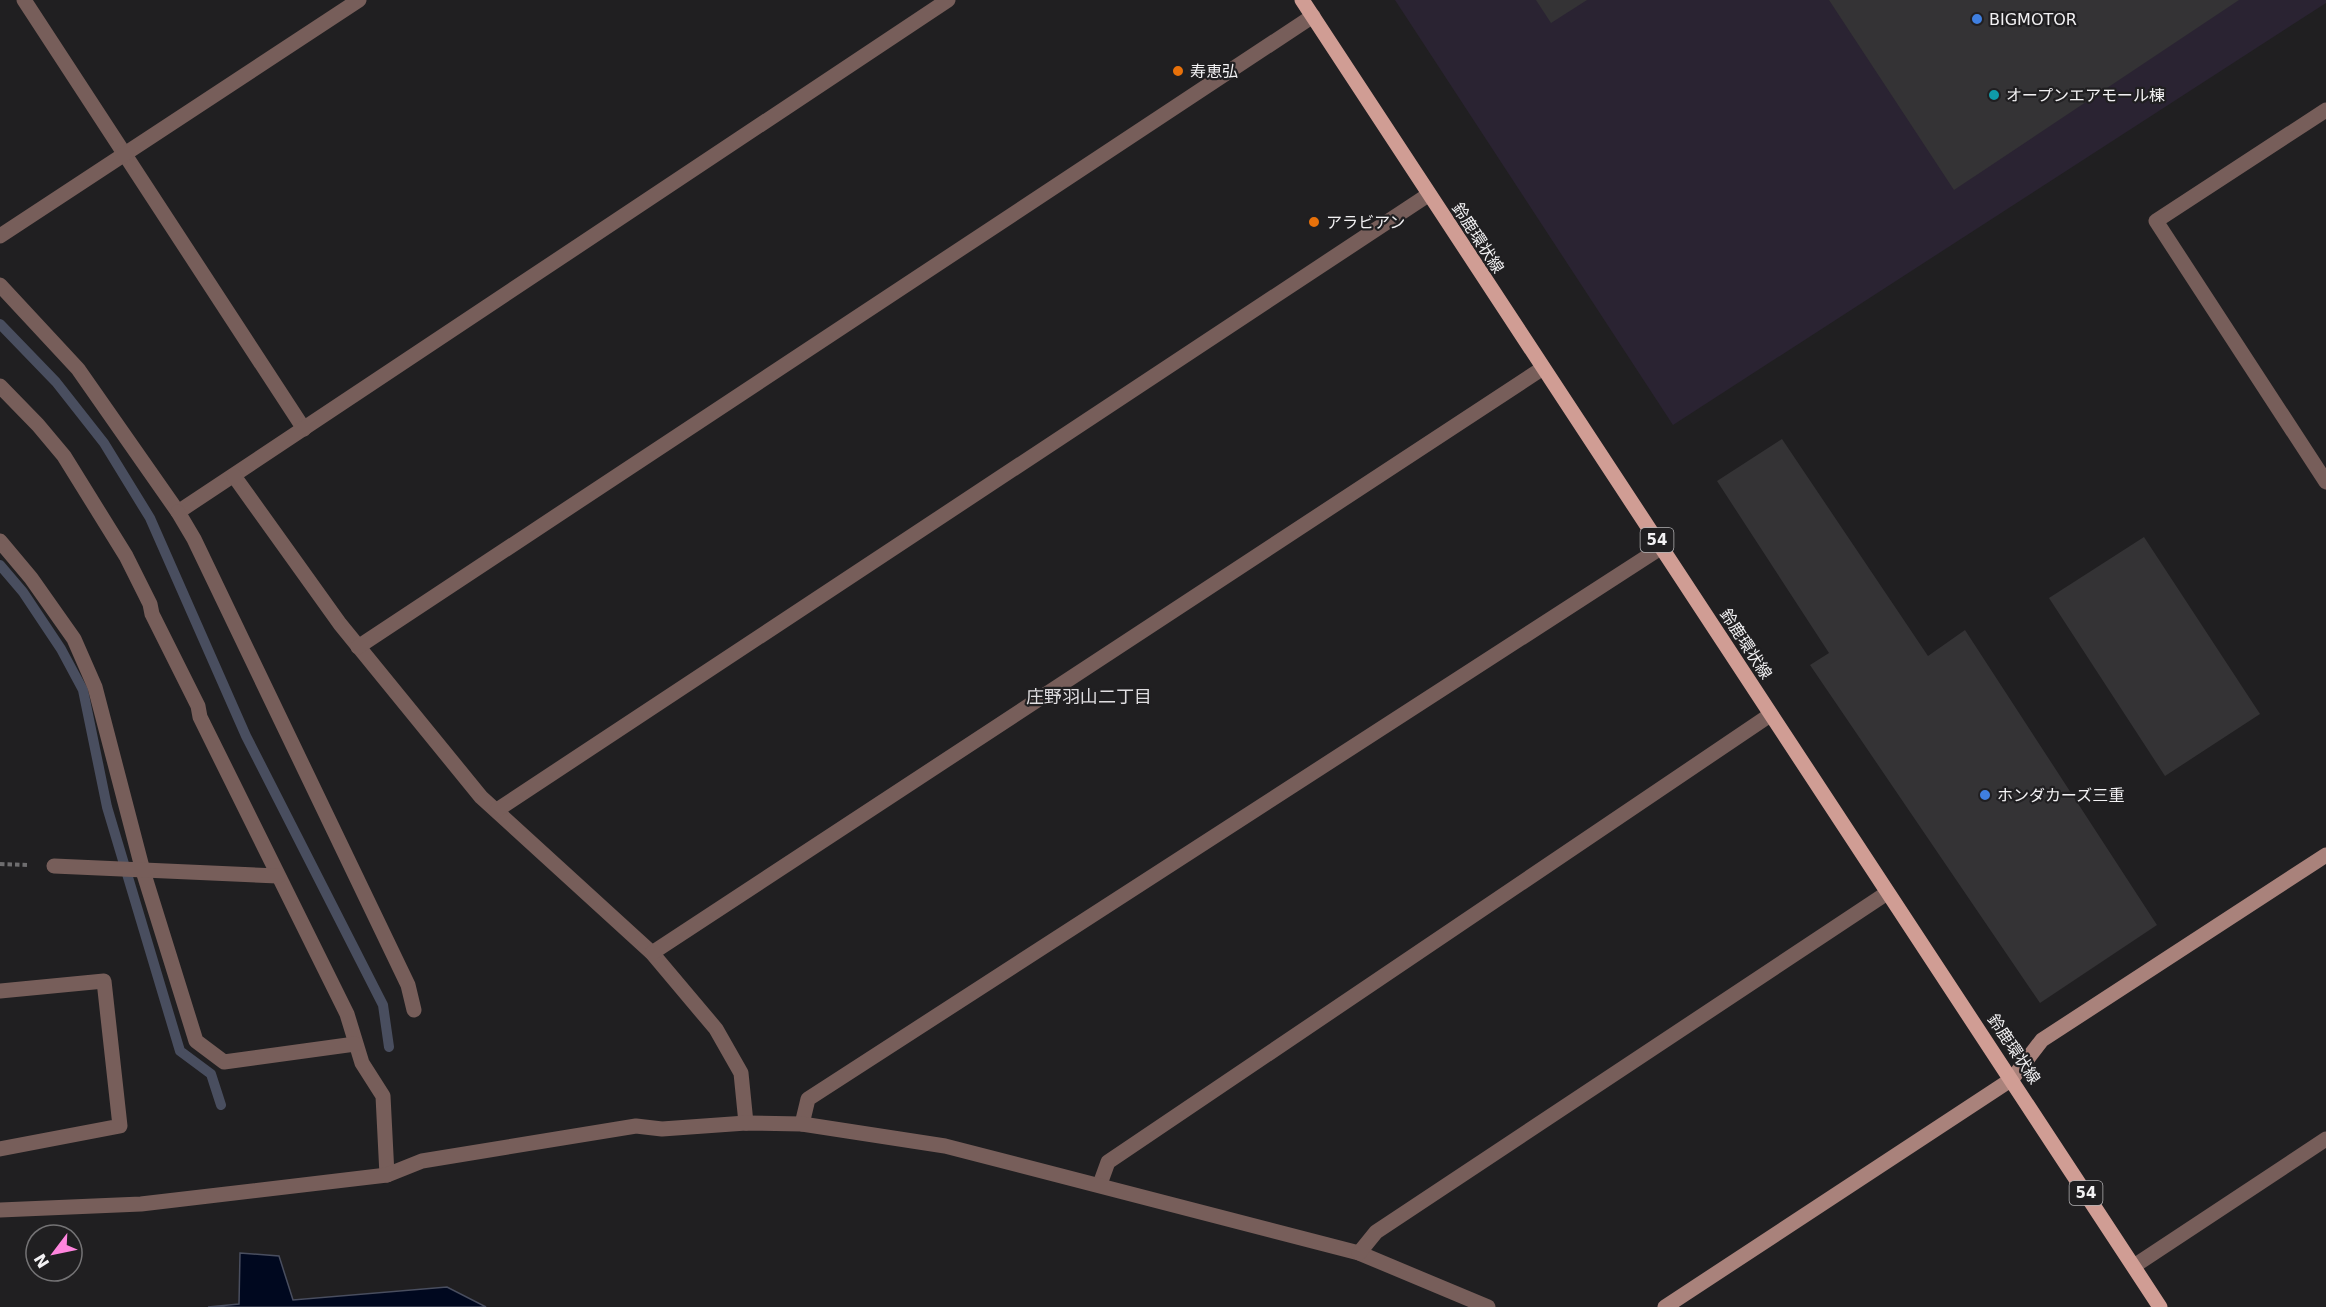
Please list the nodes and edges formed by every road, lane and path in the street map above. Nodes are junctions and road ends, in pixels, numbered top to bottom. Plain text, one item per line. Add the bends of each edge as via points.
1 (24, 0) edge
2 (359, 0) edge
3 (948, 0) edge
4 (1302, 0) edge
5 (1313, 16) junction
6 (2326, 110) edge
7 (125, 154) junction
8 (1428, 195) junction
9 (0, 236) edge
10 (0, 285) edge
11 (1543, 368) junction
12 (0, 386) edge
13 (304, 429) junction
14 (234, 476) junction
15 (2326, 482) edge
16 (178, 512) junction
17 (0, 542) edge
18 (1662, 547) junction
19 (358, 647) junction
20 (1770, 715) junction
21 (497, 810) junction
22 (2326, 855) edge
23 (54, 866) dead end
24 (142, 871) junction
25 (278, 876) junction
26 (1887, 893) junction
27 (652, 953) junction
28 (0, 991) edge
29 (414, 1010) dead end
30 (355, 1044) junction
31 (2012, 1079) junction
32 (746, 1123) junction
33 (802, 1124) junction
34 (2326, 1139) edge
35 (0, 1149) edge
36 (387, 1175) junction
37 (1100, 1184) junction
38 (0, 1210) edge
39 (1359, 1253) junction
40 (2134, 1266) junction
41 (1488, 1307) edge
42 (1665, 1307) edge
43 (2160, 1307) edge

1 - 7 street
2 - 7 street
3 - 13 street
4 - 5 main road, 鈴鹿環状線 / 54
5 - 8 main road, 鈴鹿環状線 / 54
5 - 19 street
6 - 15 street via 2156,221
7 - 9 street
7 - 13 street
8 - 11 main road, 鈴鹿環状線 / 54
8 - 21 street
10 - 16 street via 78,369
11 - 18 main road, 鈴鹿環状線 / 54
11 - 27 street
12 - 25 street via 64,456 126,556
13 - 14 street
14 - 16 street
14 - 19 street
16 - 29 street via 408,985
17 - 24 street via 74,639 95,687
18 - 20 main road, 鈴鹿環状線 / 54
18 - 33 street via 808,1099
19 - 21 street via 481,797
20 - 26 main road, 鈴鹿環状線 / 54
20 - 37 street via 1108,1162
21 - 27 street
22 - 31 street via 2042,1040
23 - 24 street
24 - 25 street
24 - 30 street via 195,1041 224,1062
25 - 30 street via 347,1014
26 - 31 main road, 鈴鹿環状線 / 54
26 - 39 street via 1376,1232
27 - 32 street via 716,1029 741,1073
28 - 35 street via 104,981 120,1126
30 - 36 street via 383,1096
31 - 40 main road, 鈴鹿環状線 / 54
31 - 42 street
32 - 33 street
32 - 36 street via 662,1129 636,1126 422,1161
33 - 37 street via 945,1146
34 - 40 street
36 - 38 street via 141,1204
37 - 39 street
39 - 41 street
40 - 43 main road, 鈴鹿環状線 / 54

